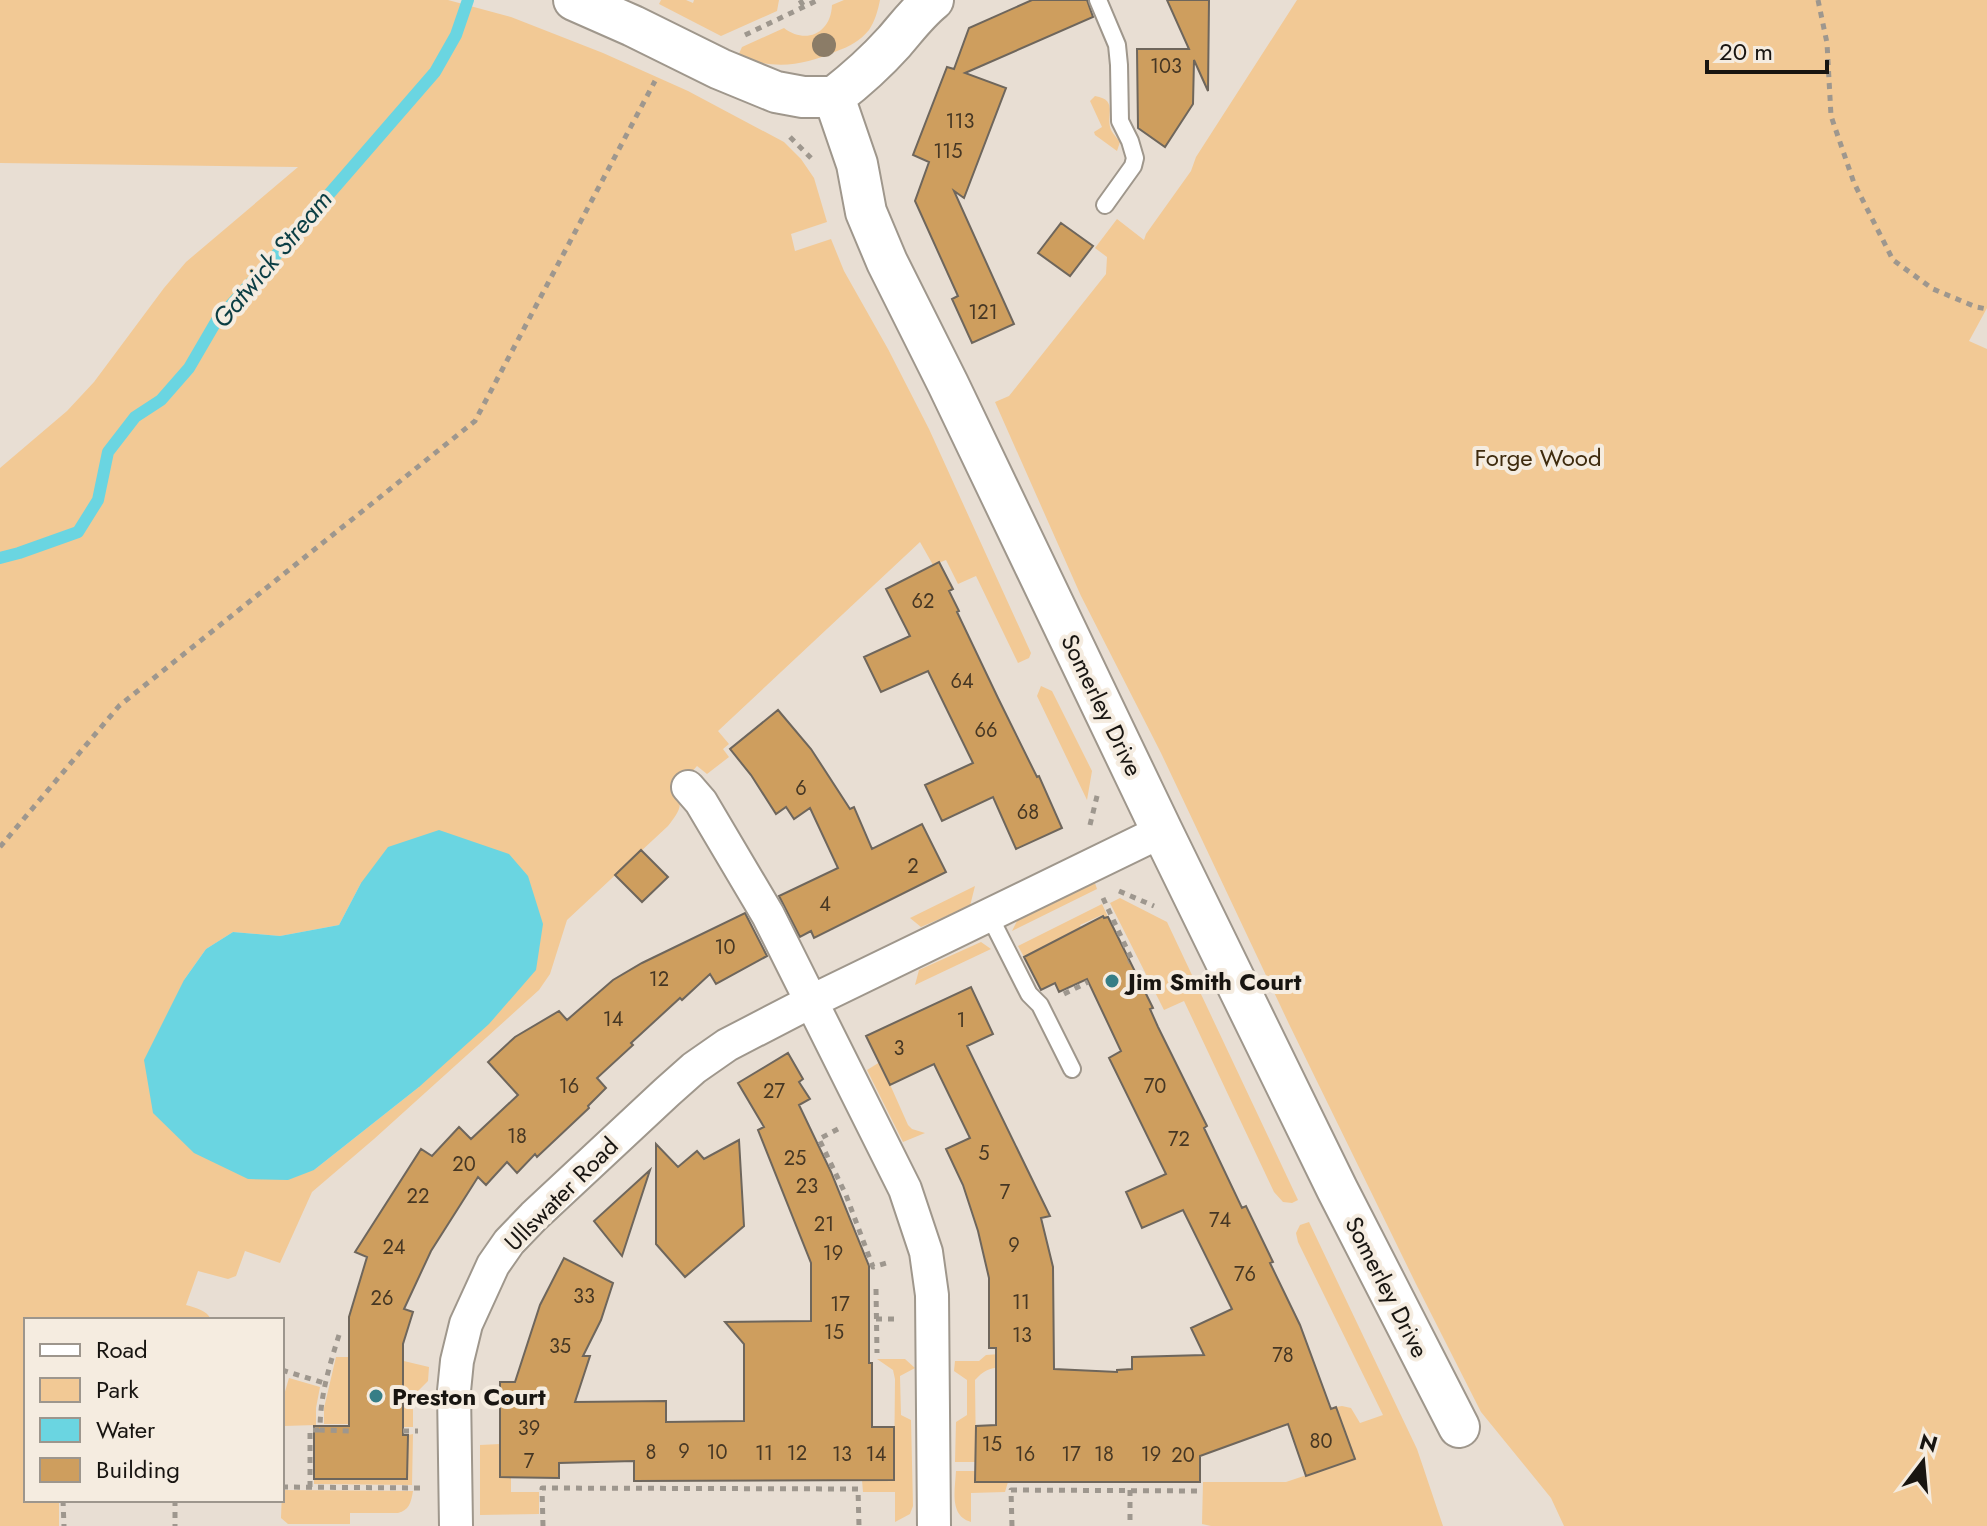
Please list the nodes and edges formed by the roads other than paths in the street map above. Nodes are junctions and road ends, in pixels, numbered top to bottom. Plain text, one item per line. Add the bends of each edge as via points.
1 (574, 0) edge
2 (933, 0) edge
3 (1098, 0) edge
4 (834, 97) junction
5 (1105, 205) dead end
6 (688, 787) dead end
7 (1162, 831) junction
8 (989, 915) junction
9 (812, 1001) junction
10 (1072, 1069) dead end
11 (1459, 1427) dead end
12 (456, 1526) edge
13 (934, 1526) edge

1 - 4 street via 776,92
2 - 4 street
3 - 5 lane via 1117,45 1120,121 1135,158
4 - 7 street, Somerley Drive via 857,164 866,212 887,262
6 - 9 street via 745,875
7 - 8 street, Ullswater Road
7 - 11 street, Somerley Drive
8 - 9 street, Ullswater Road
8 - 10 lane
9 - 12 street, Ullswater Road via 694,1068 556,1195 493,1265 466,1324 457,1361
9 - 13 street via 905,1189 926,1252 932,1295

